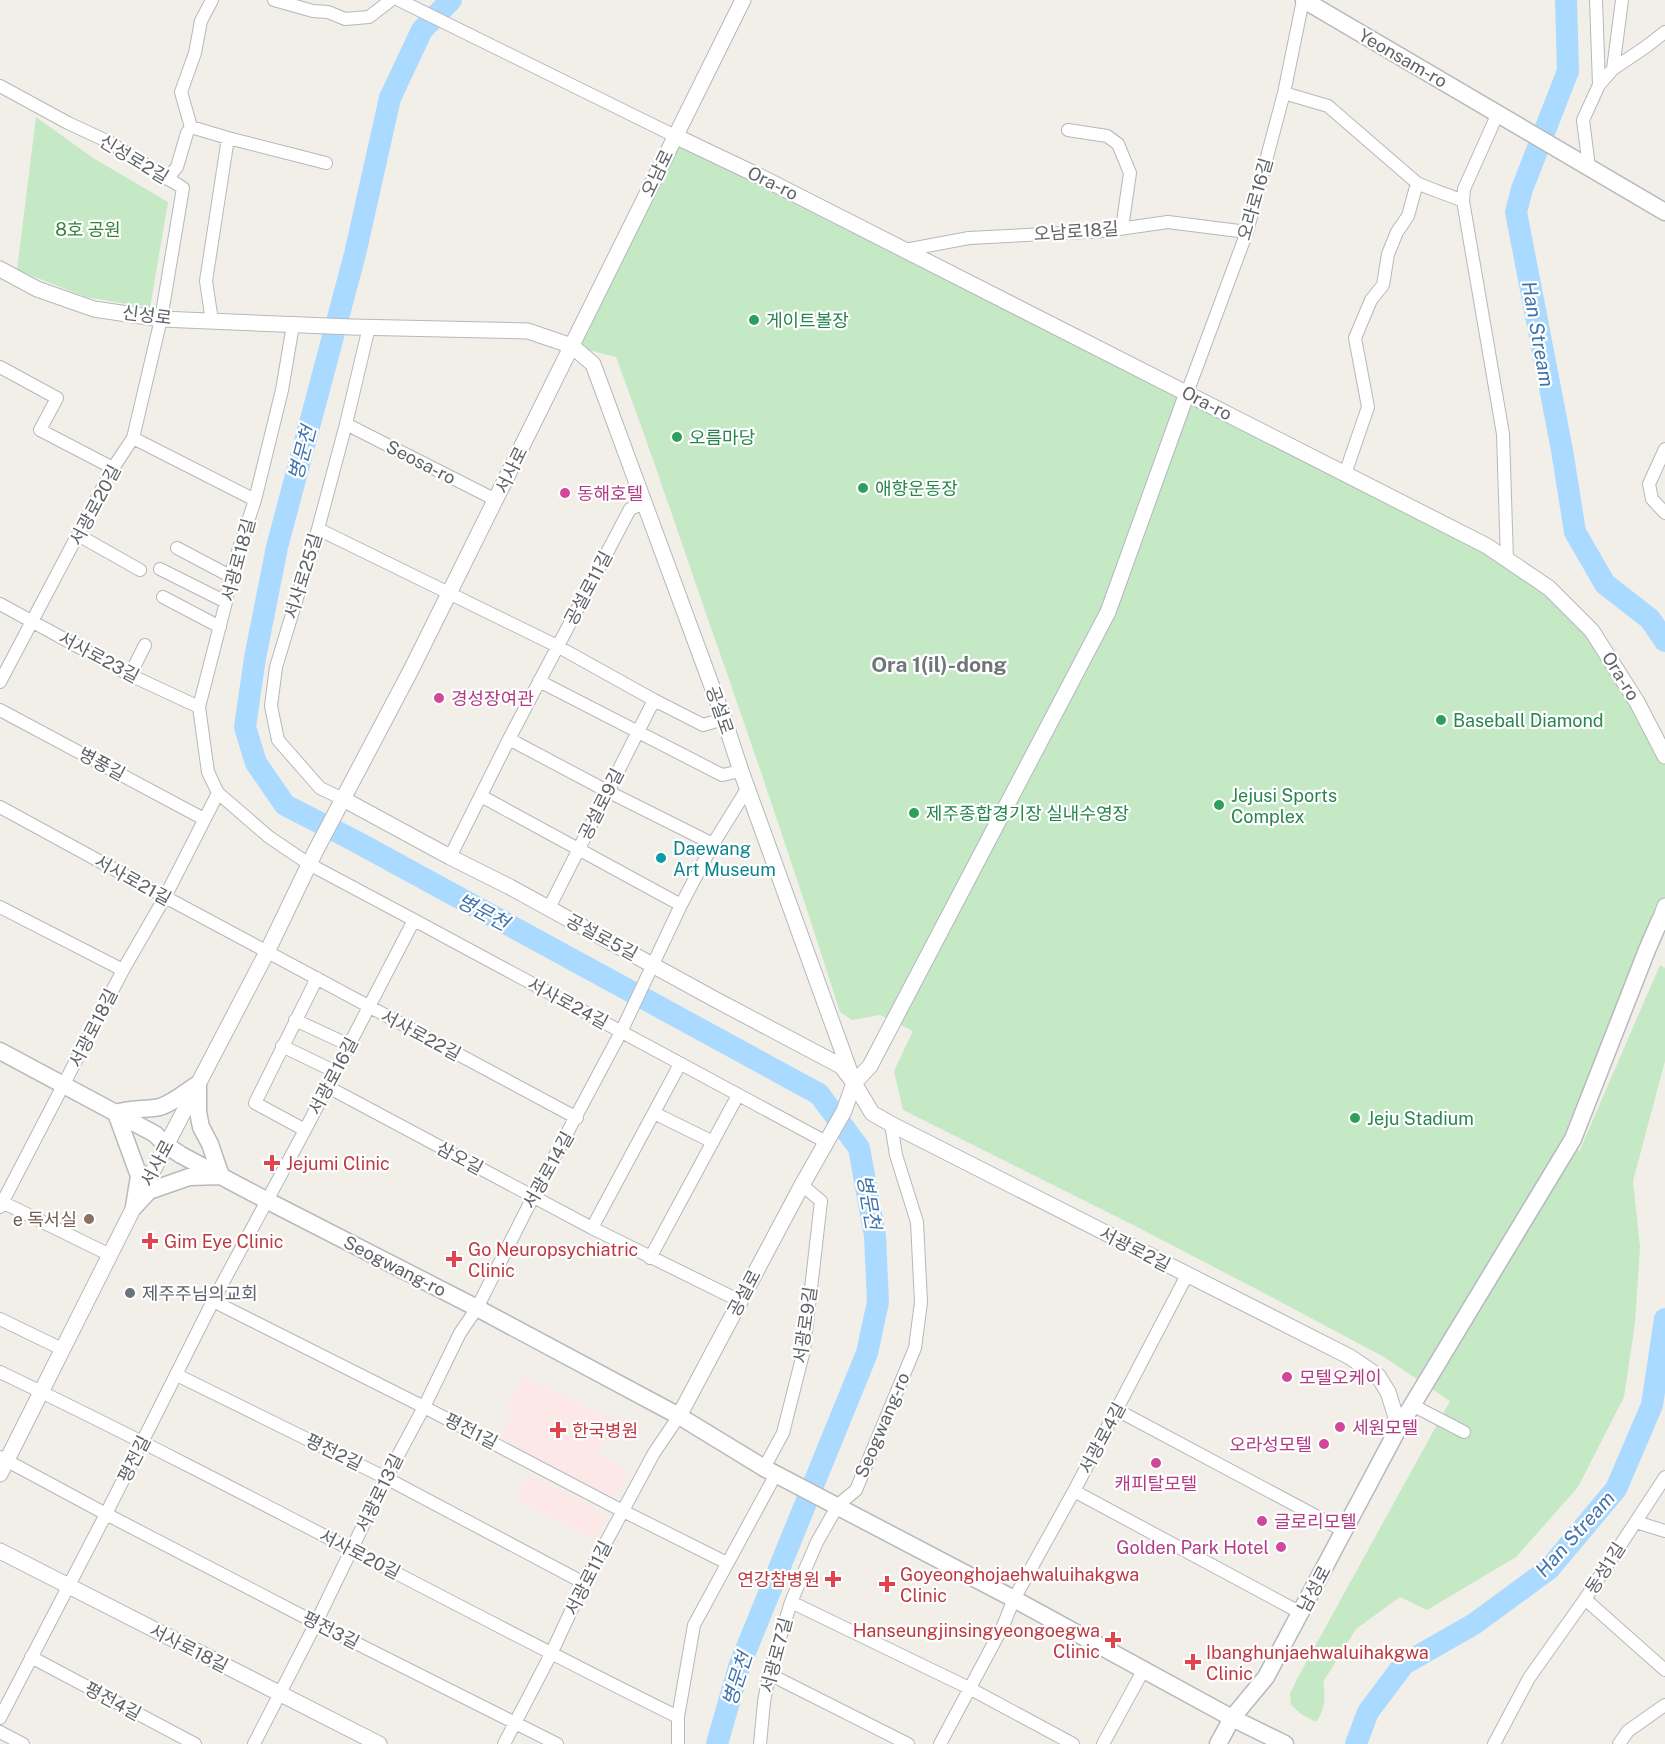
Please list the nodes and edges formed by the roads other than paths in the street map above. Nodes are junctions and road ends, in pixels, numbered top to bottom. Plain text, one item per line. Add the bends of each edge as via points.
1 (212, 0) edge
2 (274, 0) edge
3 (391, 0) edge
4 (399, 0) edge
5 (743, 0) edge
6 (1303, 0) edge
7 (1596, 0) edge
8 (1622, 0) edge
9 (1665, 32) edge
10 (1613, 69) junction
11 (1599, 85) junction
12 (0, 86) edge
13 (1284, 93) junction
14 (1501, 115) junction
15 (191, 127) junction
16 (1068, 130) dead end
17 (675, 136) junction
18 (228, 138) junction
19 (326, 163) dead end
20 (1589, 167) junction
21 (167, 179) junction
22 (1417, 183) junction
23 (1463, 201) junction
24 (1665, 212) edge
25 (1122, 228) junction
26 (1247, 232) junction
27 (905, 250) junction
28 (0, 269) edge
29 (161, 319) junction
30 (212, 321) junction
31 (297, 325) junction
32 (369, 327) junction
33 (572, 346) junction
34 (0, 367) edge
35 (1187, 393) junction
36 (346, 424) junction
37 (133, 438) junction
38 (1665, 449) edge
39 (113, 468) junction
40 (1344, 474) junction
41 (255, 500) junction
42 (496, 500) junction
43 (645, 503) junction
44 (1665, 513) edge
45 (318, 528) junction
46 (78, 535) junction
47 (177, 548) dead end
48 (1507, 560) junction
49 (160, 569) dead end
50 (140, 570) dead end
51 (230, 576) junction
52 (449, 593) junction
53 (163, 597) dead end
54 (226, 602) junction
55 (0, 604) edge
56 (33, 622) junction
57 (220, 627) junction
58 (145, 645) dead end
59 (557, 646) junction
60 (130, 675) junction
61 (539, 681) junction
62 (0, 682) edge
63 (654, 700) junction
64 (199, 707) junction
65 (0, 710) edge
66 (724, 719) junction
67 (638, 732) junction
68 (509, 739) junction
69 (1665, 756) edge
70 (741, 771) junction
71 (747, 789) junction
72 (608, 791) junction
73 (218, 793) junction
74 (481, 796) junction
75 (340, 804) junction
76 (0, 807) edge
77 (204, 819) junction
78 (712, 844) junction
79 (578, 849) junction
80 (450, 857) junction
81 (312, 858) junction
82 (165, 897) junction
83 (681, 905) junction
84 (0, 907) edge
85 (549, 908) junction
86 (1663, 916) edge
87 (414, 920) junction
88 (267, 952) junction
89 (650, 969) junction
90 (123, 970) junction
91 (317, 978) junction
92 (370, 1008) junction
93 (295, 1020) junction
94 (623, 1028) junction
95 (349, 1045) junction
96 (282, 1046) junction
97 (0, 1052) edge
98 (680, 1064) junction
99 (336, 1072) junction
100 (854, 1083) junction
101 (198, 1084) junction
102 (64, 1085) junction
103 (328, 1087) junction
104 (738, 1095) junction
105 (116, 1113) junction
106 (654, 1113) junction
107 (577, 1118) junction
108 (891, 1124) junction
109 (305, 1130) junction
110 (713, 1142) junction
111 (826, 1142) junction
112 (166, 1145) junction
113 (221, 1176) junction
114 (802, 1185) junction
115 (533, 1197) junction
116 (266, 1200) junction
117 (1, 1203) edge
118 (134, 1207) junction
119 (592, 1228) junction
120 (110, 1255) junction
121 (650, 1258) junction
122 (1187, 1275) junction
123 (213, 1301) junction
124 (740, 1301) junction
125 (477, 1308) junction
126 (0, 1319) edge
127 (62, 1349) junction
128 (0, 1372) edge
129 (177, 1375) junction
130 (41, 1392) junction
131 (1412, 1405) junction
132 (424, 1407) junction
133 (1117, 1410) junction
134 (678, 1416) junction
135 (1399, 1427) junction
136 (1464, 1431) dead end
137 (142, 1442) junction
138 (2, 1464) edge
139 (777, 1474) junction
140 (1665, 1477) edge
141 (386, 1478) junction
142 (1074, 1491) junction
143 (838, 1505) junction
144 (624, 1511) junction
145 (106, 1514) junction
146 (1635, 1522) junction
147 (1665, 1531) edge
148 (1344, 1532) junction
149 (351, 1550) junction
150 (0, 1551) edge
151 (727, 1563) junction
152 (584, 1583) junction
153 (68, 1586) junction
154 (1014, 1599) junction
155 (1584, 1599) junction
156 (791, 1602) junction
157 (1301, 1613) junction
158 (316, 1623) junction
159 (550, 1654) junction
160 (31, 1657) junction
161 (1144, 1669) junction
162 (1665, 1670) edge
163 (769, 1674) junction
164 (969, 1688) junction
165 (280, 1694) junction
166 (1665, 1705) edge
167 (678, 1717) junction
168 (0, 1718) edge
169 (1232, 1718) junction
170 (515, 1723) junction
171 (0, 1732) edge
172 (23, 1744) edge
173 (195, 1744) edge
174 (254, 1744) edge
175 (379, 1744) edge
176 (504, 1744) edge
177 (557, 1744) edge
178 (678, 1744) edge
179 (760, 1744) edge
180 (908, 1744) edge
181 (940, 1744) edge
182 (1073, 1744) edge
183 (1103, 1744) edge
184 (1218, 1744) edge
185 (1285, 1744) edge
186 (1494, 1744) edge
187 (1619, 1744) edge

1 - 15 street via 201,21 181,92
2 - 3 street via 328,12 345,20 369,17
4 - 17 street
5 - 17 street, 오남로
6 - 13 street, 오라로16길
6 - 14 main road, Yeonsam-ro
7 - 11 street
8 - 10 street
9 - 10 street
10 - 11 street
11 - 20 street via 1583,120
12 - 21 street, 신성로2길 via 109,142
13 - 22 street via 1328,106
13 - 26 street, 오라로16길
14 - 20 main road, Yeonsam-ro
14 - 23 street via 1464,189
15 - 18 street
15 - 21 street via 177,167
16 - 25 street via 1107,136 1118,144 1130,172
17 - 27 street, Ora-ro
17 - 33 street, 오남로
18 - 19 street
18 - 30 street via 206,281
20 - 24 main road
21 - 29 street, 신성로2길 via 183,188
22 - 23 street
22 - 40 street via 1408,216 1389,254 1383,285 1371,300 1355,338 1368,407
23 - 48 street via 1503,434
25 - 26 street, 오남로18길 via 1168,222
25 - 27 street, 오남로18길 via 969,238
26 - 35 street, 오라로16길
27 - 35 street, Ora-ro
28 - 29 street, 신성로 via 37,290 94,309
29 - 30 street, 신성로
29 - 37 street, 서광로20길
30 - 31 street, 신성로
31 - 32 street, 신성로
31 - 41 street, 서광로18길
32 - 33 street via 528,331
32 - 36 street, 서사로25길
33 - 42 street, 서사로
33 - 43 street, 공설로 via 593,364
34 - 39 street via 57,398 40,430
35 - 40 street, Ora-ro
35 - 100 street via 1108,612 870,1066
36 - 42 street, Seosa-ro
36 - 45 street, 서사로25길
37 - 39 street, 서광로20길
37 - 41 street
38 - 44 street via 1649,484 1652,499
39 - 46 street, 서광로20길
40 - 48 street, Ora-ro via 1487,546
41 - 51 street, 서광로18길
42 - 52 street, 서사로
43 - 59 street, 공설로11길 via 630,509
43 - 66 street, 공설로
45 - 52 street
45 - 75 street, 서사로25길 via 276,667 271,706 278,740 320,788
46 - 50 street
46 - 56 street, 서광로20길
47 - 51 street
48 - 69 street, Ora-ro via 1549,588 1592,631 1637,702
49 - 54 street
51 - 54 street, 서광로18길
52 - 59 street
52 - 75 street, 서사로
53 - 57 street
54 - 57 street, 서광로18길
55 - 56 street, 서사로23길
56 - 60 street, 서사로23길
56 - 62 street, 서광로20길
57 - 64 street, 서광로18길
58 - 60 street
59 - 61 street, 공설로11길
59 - 63 street
60 - 64 street, 서사로23길
61 - 67 street
61 - 68 street, 공설로11길
63 - 66 street via 703,725
63 - 67 street, 공설로9길
64 - 73 street, 서광로18길 via 208,772
65 - 77 street, 병풍길
66 - 70 street, 공설로
67 - 70 street via 722,775
67 - 72 street, 공설로9길
68 - 72 street
68 - 74 street, 공설로11길
70 - 71 street, 공설로
71 - 78 street, 서광로14길
71 - 100 street, 공설로
72 - 78 street
72 - 79 street, 공설로9길
73 - 77 street, 서광로18길
73 - 81 street, 서광로18길 via 269,837
74 - 79 street
74 - 80 street, 공설로11길
75 - 80 street, 공설로5길
75 - 81 street, 서사로
76 - 82 street, 서사로21길
77 - 82 street, 서광로18길
78 - 83 street, 서광로14길
79 - 83 street
79 - 85 street, 공설로9길
80 - 85 street, 공설로5길
81 - 87 street, 서사로24길
81 - 88 street, 서사로
82 - 88 street, 서사로21길
82 - 90 street, 서광로18길
83 - 89 street, 서광로14길
84 - 90 street, 서광로18길
85 - 89 street, 공설로5길
86 - 131 main road, 남성로 via 1573,1139
87 - 92 street, 서광로16길
87 - 94 street, 서사로24길
88 - 91 street, 서사로22길
88 - 101 street, 서사로
89 - 94 street, 서광로14길
89 - 100 street, 공설로5길 via 841,1066
90 - 102 street, 서광로18길
91 - 92 street, 서사로22길
91 - 93 street
92 - 95 street, 서광로16길
92 - 107 street, 서사로22길
93 - 95 street
93 - 96 street
94 - 98 street, 서사로24길
94 - 107 street, 서광로14길
95 - 99 street, 서광로16길
96 - 99 street
96 - 109 street via 255,1103
97 - 102 main road, Seogwang-ro
98 - 104 street, 서사로24길
98 - 106 street
99 - 103 street, 서광로16길
100 - 108 street, 서광로2길 via 872,1113
100 - 111 street, 공설로
101 - 105 main road via 164,1106
101 - 112 street, 서사로
101 - 113 main road via 201,1127
102 - 105 main road, Seogwang-ro
102 - 117 street, 서광로18길
103 - 109 street, 서광로16길
103 - 115 street, 삼오길
104 - 110 street
104 - 111 street, 서사로24길
105 - 112 main road, Seogwang-ro via 155,1134
105 - 118 main road via 139,1176
106 - 110 street
106 - 119 street
107 - 115 street, 서광로14길
108 - 122 street, 서광로2길
108 - 143 street, Seogwang-ro via 896,1155 917,1222 921,1302 915,1348 856,1490
109 - 116 street, 서광로16길
110 - 121 street
111 - 114 street, 공설로
112 - 113 main road, Seogwang-ro
112 - 118 street, 서사로
113 - 116 main road, Seogwang-ro
113 - 118 main road via 189,1177 149,1191
114 - 124 street, 공설로
114 - 139 street, 서광로9길 via 821,1201 804,1350
115 - 119 street, 삼오길
115 - 125 street, 서광로14길
116 - 123 street, 평전길
116 - 125 main road, Seogwang-ro
117 - 120 street
118 - 120 street, 서사로
119 - 121 street, 삼오길
120 - 127 street, 서사로
121 - 124 street, 삼오길
122 - 133 street, 서광로4길
122 - 135 street, 서광로2길 via 1350,1357 1378,1376 1389,1392
123 - 129 street, 평전길
123 - 132 street, 평전1길
124 - 134 street, 공설로
125 - 132 street, 서광로13길 via 460,1333
125 - 134 main road, Seogwang-ro
126 - 127 street
127 - 130 street, 서사로
128 - 130 street, 서사로20길
129 - 137 street, 평전길
129 - 141 street, 평전2길
130 - 137 street, 서사로20길
130 - 138 street, 서사로
131 - 135 main road, 남성로
131 - 136 street
132 - 141 street, 서광로13길
132 - 144 street, 평전1길
133 - 142 street, 서광로4길
133 - 148 street
134 - 139 main road, Seogwang-ro
134 - 144 street, 서광로11길
135 - 148 main road, 남성로
137 - 145 street, 평전길
137 - 149 street, 서사로20길
138 - 145 street, 평전3길
139 - 143 main road, Seogwang-ro
139 - 151 street, 서광로9길
140 - 146 street, 동성1길
141 - 149 street, 서광로13길
141 - 152 street, 평전2길
142 - 154 street, 서광로4길
142 - 157 street
143 - 154 main road
143 - 156 street, 서광로7길
144 - 151 street, 평전1길
144 - 152 street, 서광로11길
145 - 153 street, 평전길
145 - 158 street, 평전3길
146 - 147 street
146 - 155 street, 동성1길
148 - 157 main road, 남성로
149 - 158 street, 서광로13길
149 - 159 street, 서사로20길
150 - 153 street, 서사로18길
151 - 167 street, 서광로9길 via 694,1625
152 - 159 street, 서광로11길
153 - 160 street, 평전길
153 - 165 street, 서사로18길
154 - 161 main road
154 - 164 street, 서광로4길
155 - 162 street, 동성1길
155 - 186 street via 1529,1678
156 - 163 street, 서광로7길
156 - 164 street
157 - 169 main road, 남성로 via 1266,1677
158 - 165 street, 서광로13길
158 - 170 street, 평전3길
159 - 167 street, 서사로20길
159 - 170 street, 서광로11길
160 - 168 street, 평전길
160 - 173 street, 평전4길
161 - 169 main road
161 - 183 street
163 - 179 street, 서광로7길
163 - 180 street
164 - 181 street, 서광로4길
164 - 182 street
165 - 174 street, 서광로13길
165 - 175 street, 서사로18길
166 - 187 street via 1628,1731
167 - 178 street, 서광로9길
169 - 184 main road, 남성로
169 - 185 main road
170 - 176 street, 서광로11길
170 - 177 street, 평전3길
171 - 172 street

